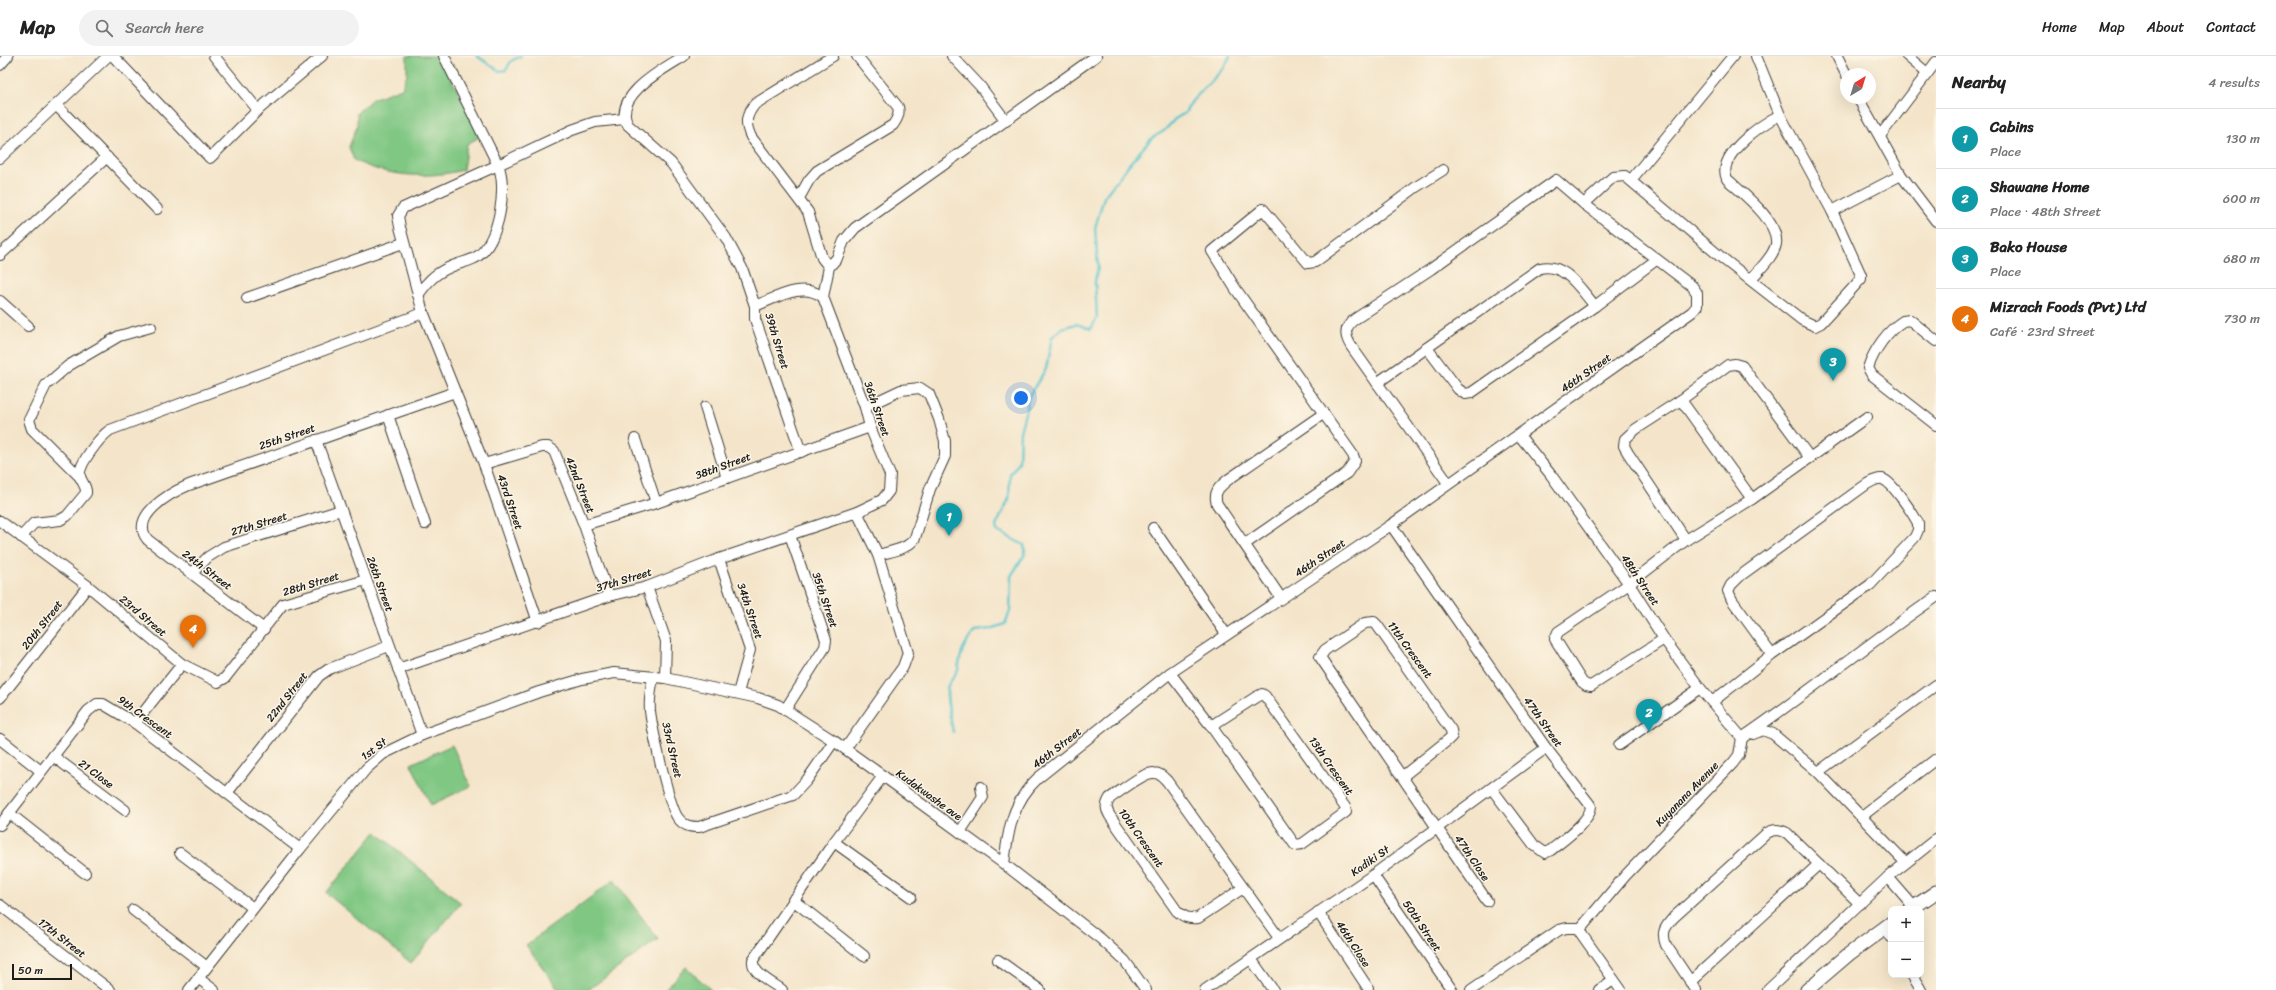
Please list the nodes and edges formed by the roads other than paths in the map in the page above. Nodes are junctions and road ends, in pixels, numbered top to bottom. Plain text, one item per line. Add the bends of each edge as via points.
1 (8, 56) edge
2 (108, 56) edge
3 (113, 56) edge
4 (214, 56) edge
5 (322, 56) edge
6 (444, 56) edge
7 (684, 56) edge
8 (833, 56) edge
9 (857, 56) edge
10 (952, 56) edge
11 (1096, 56) edge
12 (1733, 56) edge
13 (1756, 56) edge
14 (1837, 56) edge
15 (1907, 56) edge
16 (1936, 62) edge
17 (0, 65) edge
18 (1843, 68) edge
19 (1927, 73) junction
20 (1861, 104) edge
21 (56, 105) junction
22 (258, 110) junction
23 (1780, 115) junction
24 (624, 119) junction
25 (1006, 121) junction
26 (1880, 136) junction
27 (106, 157) junction
28 (0, 158) edge
29 (498, 164) junction
30 (1443, 170) dead end
31 (1901, 175) junction
32 (1631, 180) junction
33 (799, 198) junction
34 (1584, 204) junction
35 (157, 209) dead end
36 (1832, 212) junction
37 (1936, 221) edge
38 (403, 243) junction
39 (0, 255) edge
40 (1656, 260) junction
41 (829, 267) junction
42 (1751, 279) junction
43 (418, 295) junction
44 (823, 297) junction
45 (247, 298) dead end
46 (0, 300) edge
47 (755, 306) junction
48 (1595, 306) junction
49 (423, 313) junction
50 (28, 326) dead end
51 (151, 327) dead end
52 (1936, 341) edge
53 (1427, 348) junction
54 (1377, 383) junction
55 (456, 392) junction
56 (1681, 400) junction
57 (865, 407) junction
58 (705, 408) dead end
59 (1323, 414) junction
60 (388, 415) junction
61 (1867, 417) dead end
62 (1936, 425) edge
63 (870, 427) junction
64 (1519, 435) junction
65 (635, 439) dead end
66 (316, 440) junction
67 (801, 452) junction
68 (1810, 458) junction
69 (484, 464) junction
70 (80, 477) junction
71 (727, 478) junction
72 (1448, 483) junction
73 (1752, 499) junction
74 (656, 503) junction
75 (341, 510) junction
76 (857, 512) junction
77 (0, 521) edge
78 (425, 524) dead end
79 (584, 525) junction
80 (1391, 525) junction
81 (141, 526) joint
82 (1153, 528) dead end
83 (790, 535) junction
84 (21, 537) junction
85 (1686, 540) junction
86 (1245, 544) junction
87 (878, 555) junction
88 (719, 559) junction
89 (192, 574) junction
90 (366, 580) junction
91 (1629, 584) junction
92 (88, 586) junction
93 (647, 587) junction
94 (609, 596) junction
95 (1936, 597) edge
96 (1281, 598) junction
97 (538, 622) junction
98 (264, 629) junction
99 (1226, 634) junction
100 (1664, 639) junction
101 (390, 646) junction
102 (1772, 655) junction
103 (182, 664) junction
104 (398, 669) junction
105 (1170, 673) junction
106 (225, 678) joint
107 (653, 678) junction
108 (665, 678) junction
109 (1936, 685) edge
110 (1700, 688) junction
111 (738, 693) junction
112 (0, 698) edge
113 (1712, 702) junction
114 (785, 710) junction
115 (135, 723) junction
116 (1211, 726) junction
117 (422, 734) junction
118 (1742, 738) junction
119 (0, 739) edge
120 (834, 741) junction
121 (1619, 745) dead end
122 (845, 748) junction
123 (1546, 748) junction
124 (53, 756) junction
125 (1936, 760) edge
126 (41, 771) junction
127 (1818, 772) junction
128 (883, 776) junction
129 (1403, 776) junction
130 (981, 787) dead end
131 (1492, 789) junction
132 (227, 793) junction
133 (125, 810) dead end
134 (9, 813) junction
135 (1862, 816) junction
136 (0, 824) edge
137 (1437, 828) junction
138 (960, 832) junction
139 (1936, 839) edge
140 (834, 842) junction
141 (300, 849) junction
142 (180, 852) dead end
143 (1904, 862) junction
144 (1004, 864) junction
145 (1819, 864) junction
146 (85, 873) dead end
147 (1373, 875) junction
148 (1888, 877) junction
149 (1243, 888) junction
150 (1936, 892) edge
151 (911, 897) dead end
152 (793, 900) junction
153 (1487, 901) dead end
154 (1860, 904) junction
155 (0, 905) edge
156 (1910, 906) edge
157 (1915, 906) edge
158 (253, 908) junction
159 (133, 910) dead end
160 (1318, 912) junction
161 (1581, 928) junction
162 (1888, 930) edge
163 (1279, 938) junction
164 (864, 956) dead end
165 (1251, 959) junction
166 (998, 960) dead end
167 (207, 967) junction
168 (198, 978) junction
169 (1914, 978) edge
170 (1614, 980) junction
171 (1693, 986) edge
172 (1368, 988) dead end
173 (110, 990) edge
174 (189, 990) edge
175 (214, 990) edge
176 (782, 990) edge
177 (1040, 990) edge
178 (1146, 990) edge
179 (1206, 990) edge
180 (1273, 990) edge
181 (1452, 990) edge
182 (1472, 990) edge
183 (1599, 990) edge
184 (1620, 990) edge
185 (1768, 990) edge
186 (1807, 990) edge
187 (1920, 990) edge

1 - 17 street
2 - 21 street
3 - 22 street via 210,158
4 - 22 street
5 - 22 street
6 - 29 street
7 - 24 street via 650,76 636,90 625,111
8 - 33 street via 766,96 748,112 746,125 751,137
9 - 33 street via 898,107 897,120 893,125 817,171
10 - 25 street via 980,86
11 - 25 street
12 - 32 street
13 - 23 street
14 - 18 street
15 - 19 street
16 - 19 street
19 - 26 street
20 - 26 street
21 - 27 street
21 - 28 street
23 - 36 street
23 - 42 street via 1741,144 1726,164 1724,172 1727,179 1767,219 1776,237 1776,245 1772,252
24 - 29 street, 43rd Street via 595,122 572,130
24 - 47 street via 670,163 726,238 742,268
25 - 41 street via 855,228
26 - 31 street
27 - 35 street
27 - 39 street
29 - 38 street, 43rd Street via 403,208 398,216
29 - 43 street via 503,188 500,209 487,246 478,256 433,276
30 - 59 street via 1315,262 1308,263 1263,209 1212,251
31 - 36 street
31 - 37 street
32 - 34 street via 1625,176 1613,178
32 - 42 street via 1677,221
33 - 41 street via 808,212 822,258
34 - 40 street
34 - 54 street via 1556,180 1349,324 1345,330 1346,339
36 - 42 street via 1861,279 1821,323 1815,326 1808,324
38 - 43 street, 43rd Street
38 - 45 street
40 - 48 street
40 - 64 street, 46th Street via 1692,286 1697,293 1697,306
41 - 44 street
43 - 49 street, 43rd Street
44 - 47 street, 39th Street via 815,290 798,290
44 - 57 street, 36th Street
46 - 50 street
47 - 67 street, 39th Street via 755,319
48 - 53 street via 1564,271 1553,266 1540,268
48 - 53 street via 1472,393 1465,394 1458,389
49 - 55 street, 43rd Street
49 - 70 street via 110,430 93,448 80,468
51 - 70 street via 119,336 68,366 46,385 29,420 32,429
52 - 62 street via 1910,320 1903,321 1883,340 1872,356 1868,368 1872,375
53 - 54 street
54 - 72 street
55 - 60 street, 25th Street
55 - 69 street, 43rd Street
56 - 68 street via 1728,365 1742,366
56 - 73 street
56 - 85 street via 1629,434 1624,446
57 - 63 street, 36th Street
57 - 87 street via 901,390 920,388 929,394 945,441 945,456 930,489 911,544
58 - 71 street
59 - 86 street via 1217,490 1214,497 1216,504
59 - 86 street via 1355,461 1346,474
60 - 66 street, 25th Street
60 - 78 street
61 - 68 street
63 - 67 street, 38th Street
63 - 76 street, 36th Street via 891,483 882,500
64 - 72 street, 46th Street
64 - 91 street, 48th Street
65 - 74 street
66 - 75 street, 26th Street
66 - 81 street, 25th Street via 180,489 149,512
67 - 71 street, 38th Street
68 - 73 street
69 - 79 street, 42nd Street via 548,447 554,452
69 - 97 street, 43rd Street
70 - 84 street via 86,487 86,493 72,511 60,520 34,523
71 - 74 street, 38th Street
72 - 80 street, 46th Street
73 - 85 street
74 - 79 street, 38th Street
75 - 89 street, 27th Street via 224,547 208,557
75 - 90 street, 26th Street
76 - 83 street, 37th Street
76 - 87 street
77 - 84 street, 23rd Street
79 - 94 street, 42nd Street
80 - 96 street, 46th Street
80 - 123 street, 47th Street
81 - 89 street, 24th Street via 142,534 148,540
82 - 99 street
83 - 88 street, 37th Street
83 - 114 street, 35th Street via 826,640 825,647
84 - 92 street, 23rd Street
85 - 91 street
86 - 96 street
87 - 122 street via 908,653 903,667
88 - 93 street, 37th Street
88 - 111 street, 34th Street via 750,650
89 - 98 street, 24th Street
90 - 98 street, 28th Street via 283,604
90 - 101 street, 26th Street
91 - 100 street, 48th Street
91 - 100 street via 1556,635 1555,639 1569,664 1582,682 1591,686
92 - 103 street, 23rd Street
92 - 112 street, 20th Street
93 - 94 street, 37th Street
93 - 108 street via 666,641
94 - 97 street, 37th Street
95 - 118 street
96 - 99 street, 46th Street
97 - 104 street, 37th Street
98 - 106 street, 28th Street
99 - 105 street, 46th Street
100 - 110 street, 48th Street
101 - 104 street, 26th Street
101 - 132 street, 22nd Street via 329,669 319,676
102 - 102 street via 1870,585 1915,537 1918,523 1889,484 1882,479 1867,484 1731,585 1728,591 1732,600
102 - 113 street
103 - 106 street, 23rd Street via 218,682
103 - 115 street
104 - 117 street, 26th Street
105 - 116 street, 13th Crescent
105 - 144 street, 46th Street via 1025,791 1018,801 1008,830
107 - 108 street, 1st St
107 - 117 street, 1st St via 614,673 582,679
107 - 120 street, 33rd Street via 650,710 673,809 684,825 699,827 793,795 807,780
108 - 111 street, Kudakwashe ave
109 - 127 street
110 - 113 street, 48th Street
110 - 121 street
111 - 114 street, Kudakwashe ave via 770,701
113 - 118 street, 48th Street
114 - 120 street, Kudakwashe ave
115 - 124 street, 9th Crescent via 108,705 97,704 88,711
115 - 132 street, 9th Crescent
116 - 116 street, 13th Crescent via 1295,845 1302,844 1346,812 1345,807 1265,696 1259,695
117 - 141 street, 1st St via 374,761
118 - 127 street via 1764,730 1773,734
118 - 161 street, Kuyanana Avenue via 1739,754 1733,763 1625,876
119 - 126 street
120 - 122 street, Kudakwashe ave
122 - 128 street, Kudakwashe ave
123 - 131 street, Kadiki St
123 - 131 street, 47th Street via 1591,806 1585,820 1551,850 1545,853 1534,845
124 - 126 street, 9th Crescent
124 - 133 street, 21 Close
125 - 135 street
126 - 134 street, 9th Crescent
127 - 135 street
128 - 138 street, Kudakwashe ave
128 - 140 street
129 - 129 street, 11th Crescent via 1320,657 1325,650 1365,622 1374,622 1377,625 1451,730 1452,736 1448,740
129 - 137 street, 11th Crescent
130 - 138 street via 982,797
131 - 137 street, Kadiki St
132 - 141 street, 9th Crescent
134 - 136 street, 9th Crescent
134 - 146 street
135 - 143 street
137 - 147 street, Kadiki St
137 - 153 street, 47th Close
138 - 144 street, Kudakwashe ave
139 - 143 street
140 - 151 street
140 - 152 street
141 - 158 street, 1st St
142 - 158 street
143 - 148 street
144 - 178 street, Kudakwashe ave via 1117,953
145 - 154 street
145 - 171 street
145 - 171 street via 1787,833 1773,829 1674,917 1664,930 1663,937
147 - 160 street, Kadiki St
147 - 181 street, 50th Street
148 - 154 street
148 - 156 street
149 - 149 street, 10th Crescent via 1161,775 1147,774 1110,798 1106,804 1110,816 1182,916 1198,918
149 - 163 street, 10th Crescent
150 - 157 main road
152 - 164 street
152 - 176 street via 752,963 757,972
154 - 185 street
155 - 173 street, 17th Street
158 - 167 street, 1st St
159 - 167 street
160 - 163 street, Kadiki St
160 - 172 street, 46th Close
161 - 170 street via 1580,932
161 - 182 street via 1559,930
162 - 186 main road
163 - 165 street, Kadiki St
165 - 179 street, Kadiki St
165 - 180 street
166 - 177 street
167 - 168 street, 1st St
168 - 174 street, 1st St
168 - 175 street
169 - 187 street
170 - 183 street
170 - 184 street

